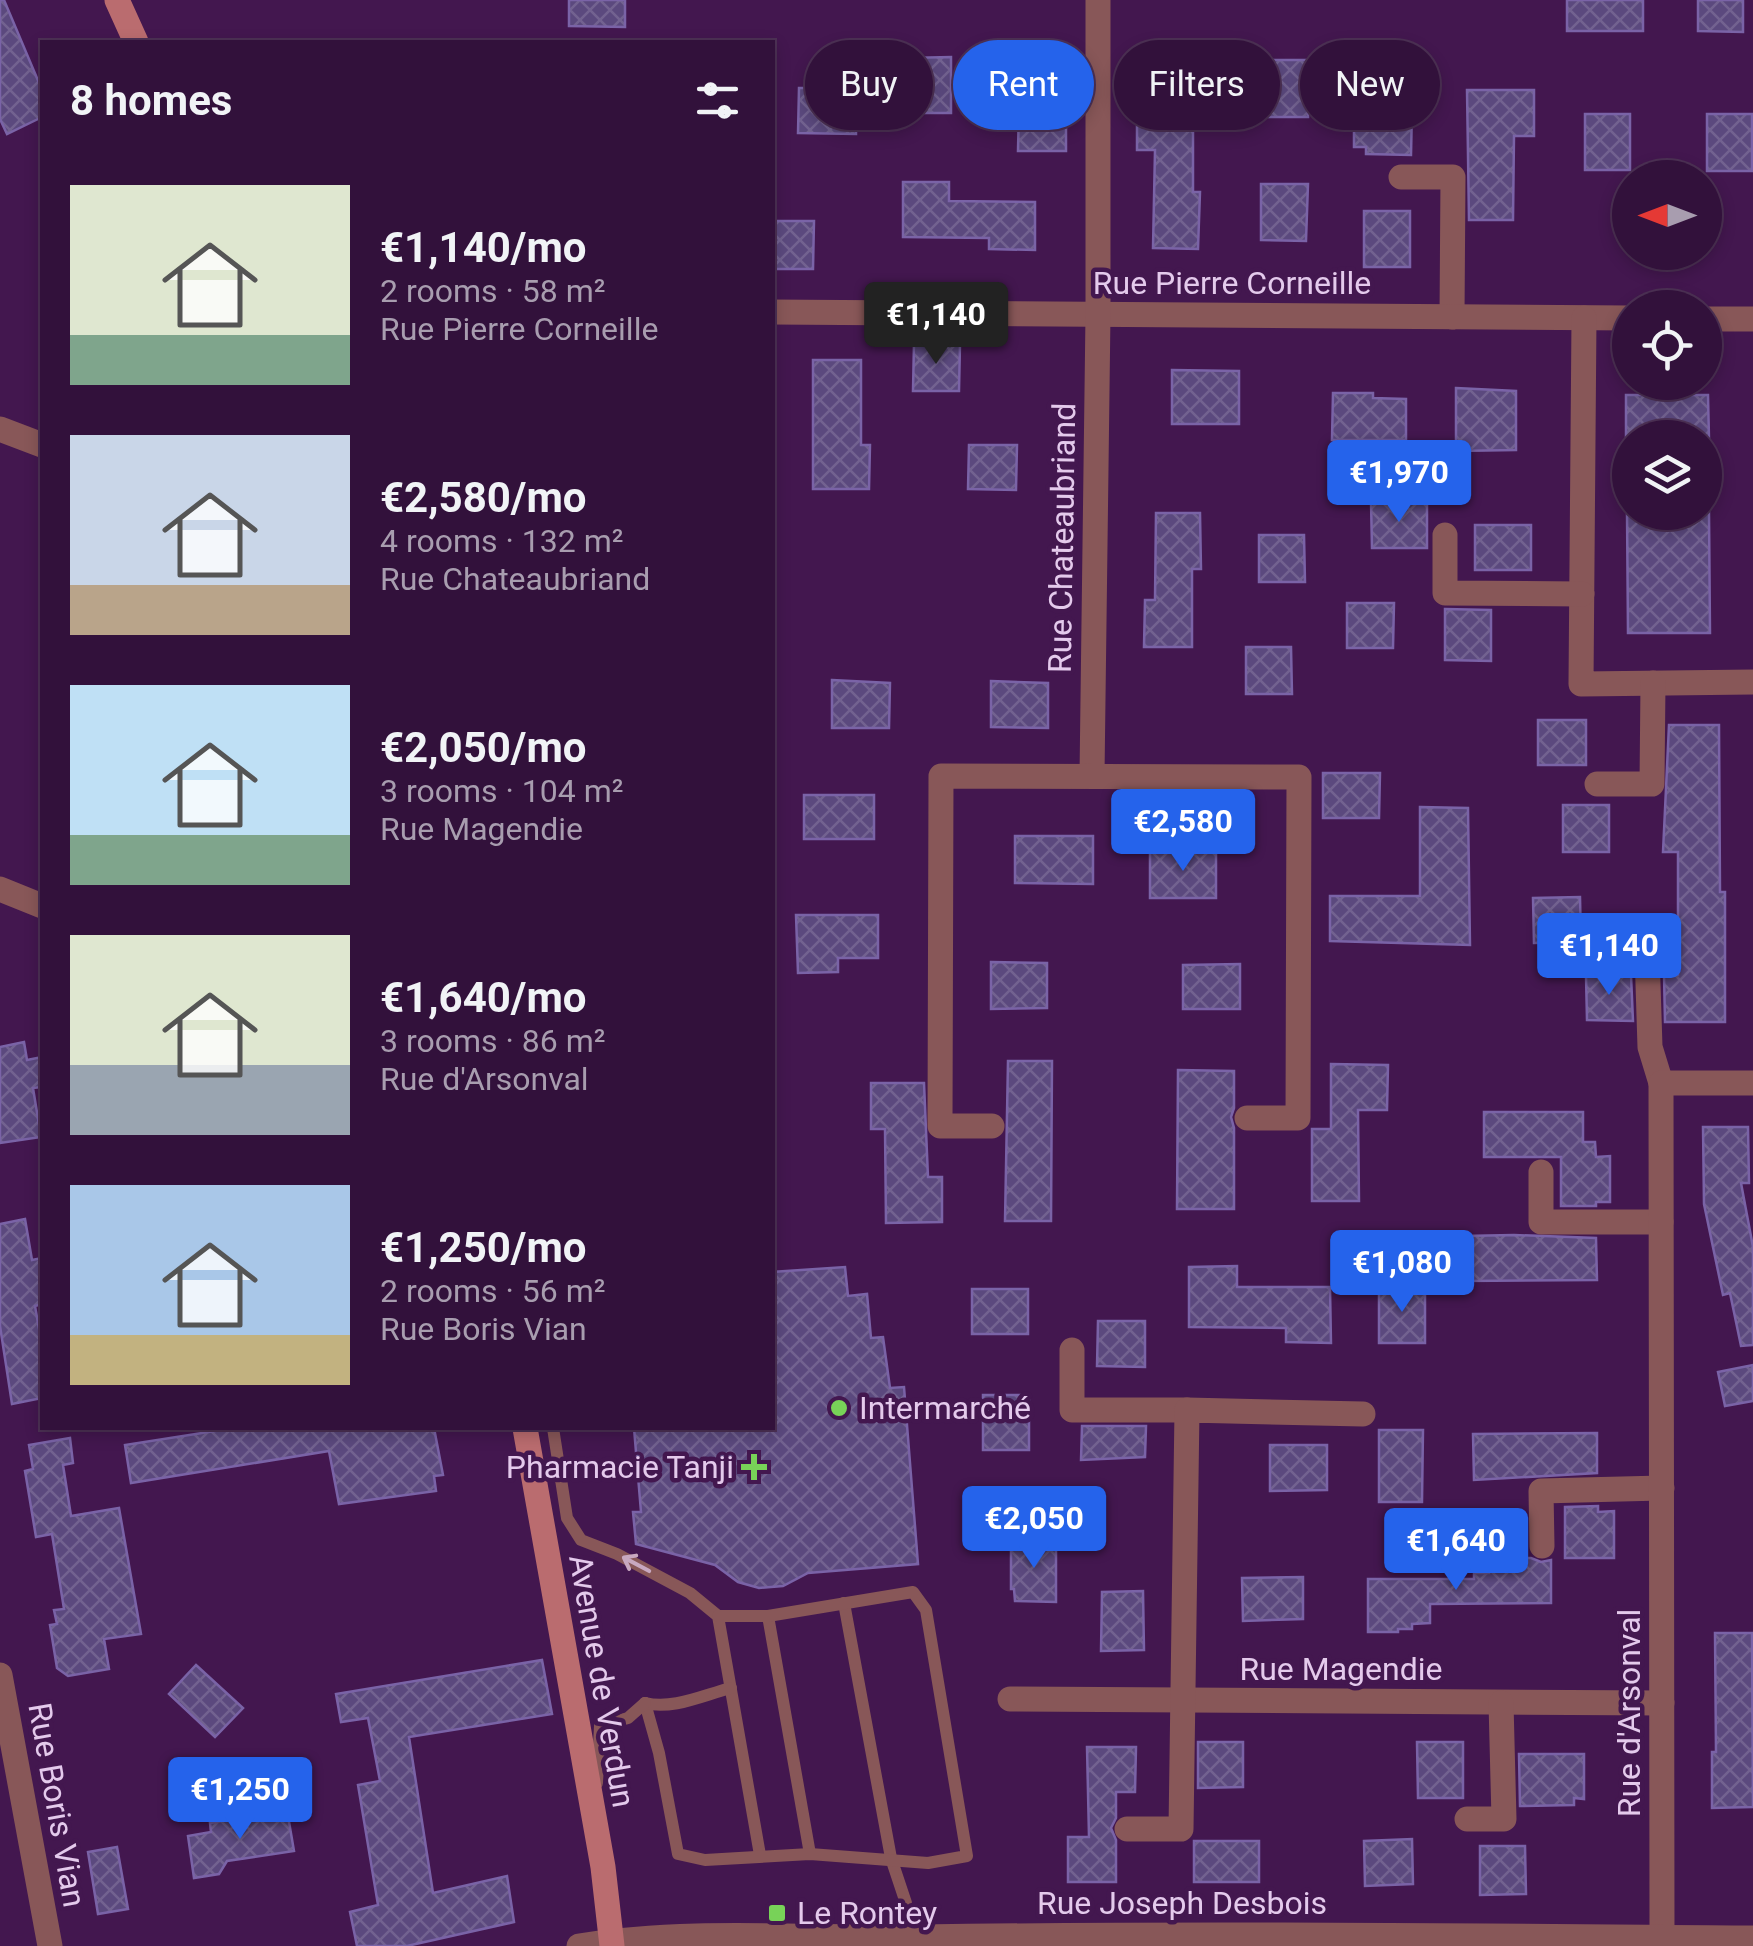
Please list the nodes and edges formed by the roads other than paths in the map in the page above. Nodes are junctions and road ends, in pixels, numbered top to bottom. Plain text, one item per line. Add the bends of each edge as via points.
1 (117, 0) edge
2 (1098, 0) edge
3 (135, 40) edge
4 (1401, 177) dead end
5 (775, 312) edge
6 (1098, 314) junction
7 (1452, 317) junction
8 (1584, 318) junction
9 (1612, 318) edge
10 (1722, 319) edge
11 (1753, 320) edge
12 (0, 429) edge
13 (40, 444) edge
14 (1445, 535) dead end
15 (1582, 594) junction
16 (1753, 682) edge
17 (1653, 683) junction
18 (1092, 776) junction
19 (1597, 784) dead end
20 (0, 889) edge
21 (40, 905) edge
22 (1647, 952) dead end
23 (1661, 1083) junction
24 (1753, 1083) edge
25 (1247, 1118) dead end
26 (992, 1126) dead end
27 (1541, 1172) dead end
28 (1661, 1222) junction
29 (1072, 1350) dead end
30 (1186, 1410) junction
31 (1363, 1414) dead end
32 (525, 1430) edge
33 (553, 1430) edge
34 (1662, 1488) junction
35 (1542, 1546) dead end
36 (844, 1603) junction
37 (718, 1616) junction
38 (768, 1616) junction
39 (0, 1675) edge
40 (732, 1688) junction
41 (1010, 1700) dead end
42 (1181, 1700) junction
43 (1501, 1702) junction
44 (644, 1703) junction
45 (1662, 1703) junction
46 (1467, 1820) dead end
47 (595, 1826) junction
48 (1127, 1829) dead end
49 (810, 1854) junction
50 (760, 1856) junction
51 (892, 1858) junction
52 (908, 1938) junction
53 (1662, 1938) junction
54 (1753, 1938) edge
55 (1111, 1940) edge
56 (1581, 1941) edge
57 (612, 1944) edge
58 (50, 1946) edge
59 (579, 1946) edge

1 - 3 main road
2 - 6 street, Rue Chateaubriand
4 - 7 street via 1454,178
5 - 6 street, Rue Pierre Corneille
6 - 7 street, Rue Pierre Corneille
6 - 18 street, Rue Chateaubriand
7 - 8 street, Rue Pierre Corneille
8 - 9 street, Rue Pierre Corneille
8 - 15 street
10 - 11 street
12 - 13 street
14 - 15 street via 1445,593
15 - 17 street via 1582,684
16 - 17 street
17 - 19 street via 1652,784
18 - 25 street via 1300,777 1298,1118
18 - 26 street via 941,776 940,1126
20 - 21 street
22 - 23 street, Rue d'Arsonval via 1650,1048
23 - 24 street
23 - 28 street, Rue d'Arsonval
27 - 28 street via 1541,1222
28 - 34 street, Rue d'Arsonval
29 - 30 street via 1072,1410
30 - 31 street
30 - 42 street
32 - 47 main road, Avenue de Verdun
37 -> 33 lane via 690,1593 580,1540 567,1518
34 - 35 street via 1541,1491
34 - 45 street, Rue d'Arsonval
36 - 38 lane
36 - 51 lane
36 - 51 lane via 912,1592 926,1610 967,1856 928,1863
37 - 38 lane
37 - 40 lane
38 - 49 lane
39 - 58 street, Rue Boris Vian
40 - 44 lane via 665,1708
40 - 50 lane
41 - 42 street, Rue Magendie
42 - 43 street, Rue Magendie
42 - 48 street via 1180,1829
43 - 45 street, Rue Magendie
43 - 46 street via 1504,1819
44 - 47 lane via 628,1718 600,1726
44 - 50 lane via 678,1854 705,1860
45 - 53 street, Rue d'Arsonval
47 - 57 main road, Avenue de Verdun
49 - 50 lane
49 - 51 lane
51 - 52 lane
52 - 55 street, Rue Joseph Desbois
52 - 57 street, Rue Joseph Desbois via 685,1936
53 - 54 street, Rue Joseph Desbois
53 - 56 street, Rue Joseph Desbois
55 - 56 street, Rue Joseph Desbois
57 - 59 street, Rue Joseph Desbois

